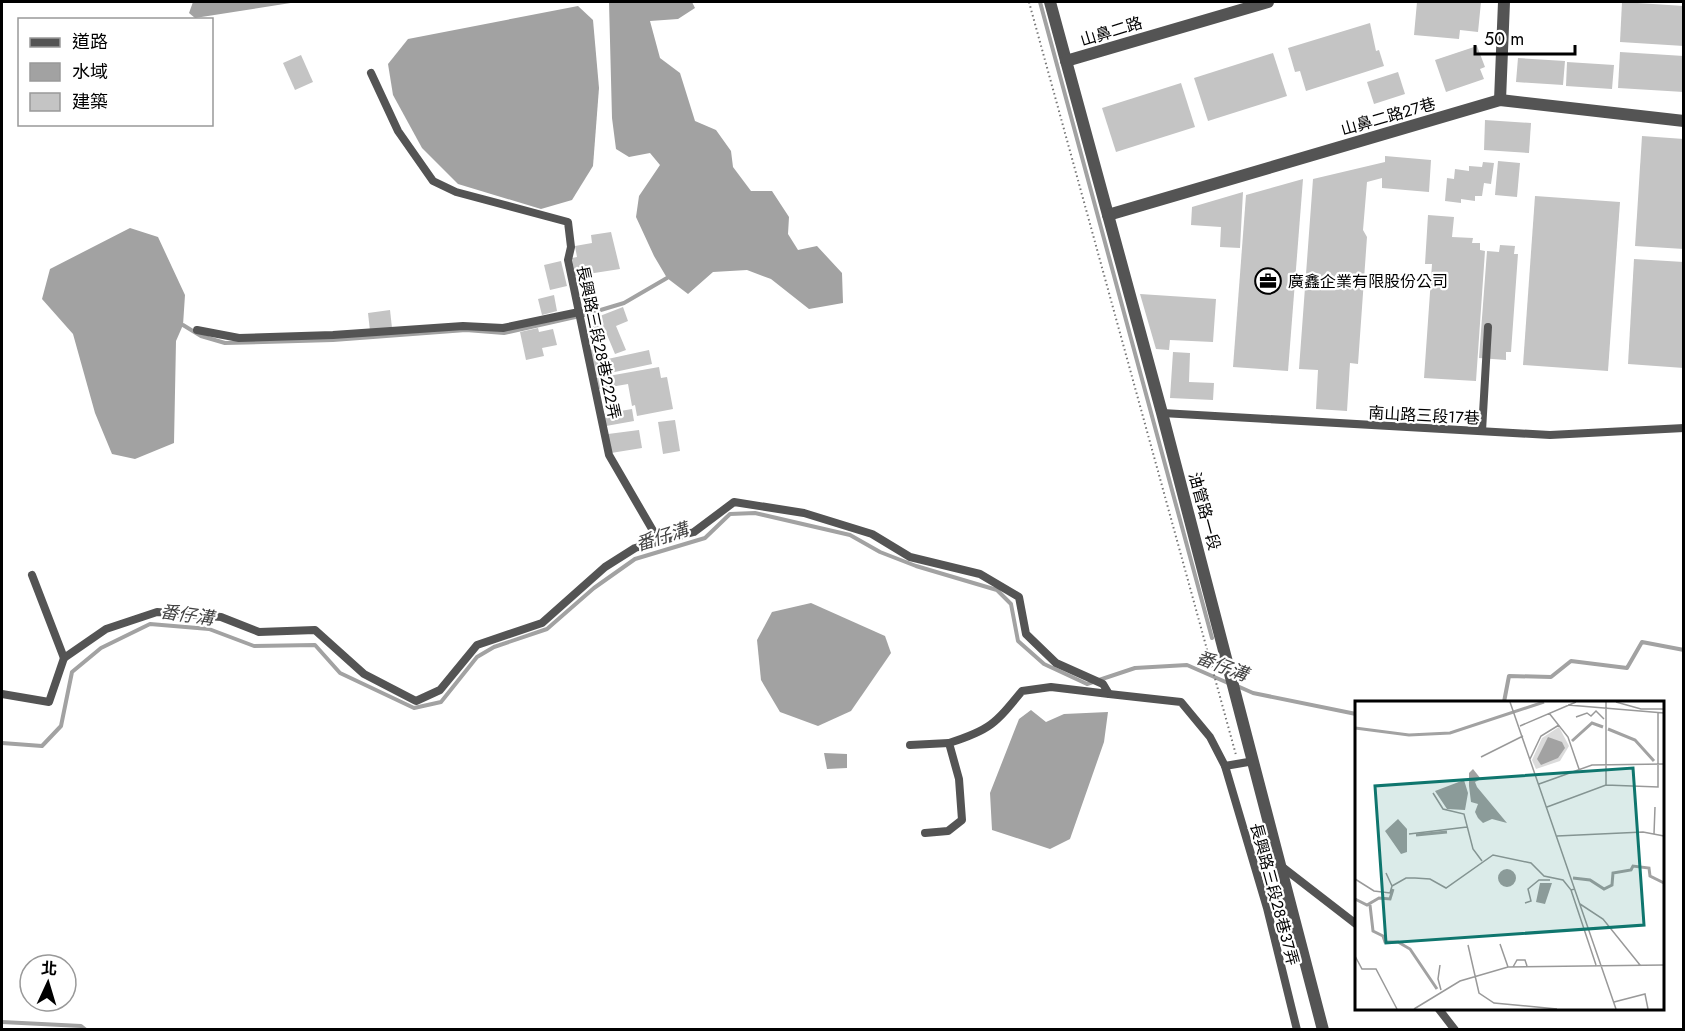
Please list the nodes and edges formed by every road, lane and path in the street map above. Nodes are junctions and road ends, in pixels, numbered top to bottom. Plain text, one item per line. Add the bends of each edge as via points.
1 (1029, 2) edge
2 (1050, 2) edge
3 (1269, 2) edge
4 (1504, 2) edge
5 (1066, 61) junction
6 (370, 73) dead end
7 (1500, 100) junction
8 (1683, 121) edge
9 (1108, 215) junction
10 (579, 312) junction
11 (1488, 327) dead end
12 (197, 330) dead end
13 (1162, 414) junction
14 (1683, 428) edge
15 (1482, 431) junction
16 (659, 541) junction
17 (32, 575) dead end
18 (64, 658) junction
19 (1215, 682) dead end
20 (2, 694) edge
21 (1109, 694) junction
22 (949, 743) junction
23 (910, 745) dead end
24 (1254, 761) junction
25 (1225, 766) junction
26 (925, 833) dead end
27 (1281, 866) junction
28 (1355, 923) edge
29 (1440, 1010) edge
30 (1297, 1029) edge
31 (1323, 1029) edge
32 (1455, 1029) edge

1 - 19 path
2 - 5 street, 油管路一段
3 - 5 street, 山鼻二路
4 - 7 street
5 - 9 street, 油管路一段
6 - 10 lane, 長興路三段28巷222弄 via 398,131 433,181 456,192 568,222 568,260
7 - 8 street, 山鼻二路27巷
7 - 9 street, 山鼻二路27巷
9 - 13 street, 油管路一段
10 - 12 lane via 503,328 462,326 239,338
10 - 16 lane, 長興路三段28巷222弄 via 609,455
11 - 15 lane
13 - 15 lane, 南山路三段17巷
13 - 24 street, 油管路一段
14 - 15 lane, 南山路三段17巷 via 1578,435
16 - 18 lane via 635,548 605,567 542,623 477,645 440,690 416,701 364,674 315,630 260,632 220,617 156,612 106,629
16 - 21 lane via 694,532 734,502 804,513 872,534 910,556 981,574 1019,597 1026,634 1056,663 1103,684
17 - 18 lane
18 - 20 lane via 50,702
21 - 22 lane, 長興路三段28巷37弄 via 1052,687 1022,691 995,724
21 - 25 lane, 長興路三段28巷37弄 via 1181,702 1210,737
22 - 23 lane, 長興路三段28巷37弄
22 - 26 lane via 959,779 962,820 948,831
24 - 25 lane
24 - 27 street, 油管路一段
25 - 30 lane, 長興路三段28巷37弄 via 1267,908
27 - 28 lane
27 - 31 street, 油管路一段
29 - 32 lane

